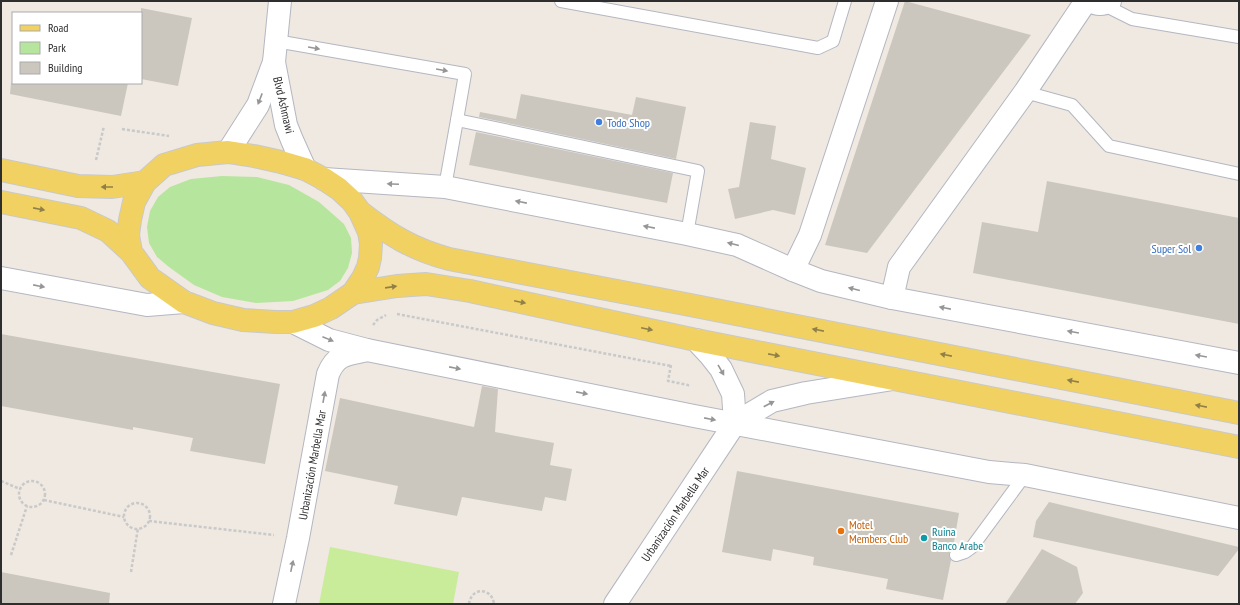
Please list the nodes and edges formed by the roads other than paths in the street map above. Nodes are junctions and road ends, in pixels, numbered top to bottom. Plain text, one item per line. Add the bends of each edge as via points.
1 (280, 1) edge
2 (561, 1) edge
3 (845, 1) edge
4 (886, 1) edge
5 (1097, 2) edge
6 (1239, 37) edge
7 (276, 41) junction
8 (274, 62) junction
9 (1025, 92) junction
10 (457, 120) junction
11 (228, 152) junction
12 (1, 170) edge
13 (315, 174) junction
14 (1239, 174) edge
15 (145, 182) junction
16 (445, 188) junction
17 (1, 202) edge
18 (360, 212) junction
19 (687, 234) junction
20 (131, 252) junction
21 (793, 270) junction
22 (1, 278) edge
23 (353, 293) junction
24 (892, 298) junction
25 (184, 302) junction
26 (293, 322) junction
27 (687, 338) junction
28 (367, 350) junction
29 (1239, 363) edge
30 (893, 379) junction
31 (1239, 413) edge
32 (735, 424) junction
33 (1239, 447) edge
34 (1025, 475) junction
35 (1239, 518) edge
36 (956, 555) dead end
37 (284, 604) edge
38 (615, 604) edge

1 - 7 street, Blvd Ashmawi
2 - 3 lane via 818,48 833,41
4 - 21 street via 810,235
5 - 6 lane via 1132,19
5 - 9 street
7 - 8 street, Blvd Ashmawi
7 -> 10 lane via 465,74
8 -> 11 street, Blvd Ashmawi via 258,105
8 - 13 street, Blvd Ashmawi via 286,125 292,140
9 - 14 lane via 1072,105 1109,146
9 - 24 street via 899,267
10 - 16 lane
10 - 19 lane via 698,171
11 - 13 main road via 281,162
11 - 15 main road via 197,155 164,165
15 -> 12 main road via 112,187 78,186
16 -> 13 street
13 - 18 main road via 339,190
15 - 20 main road via 134,202 130,220 128,235
19 -> 16 street
17 -> 20 main road via 80,218 108,230
18 - 23 main road via 369,232 370,258 363,278
31 -> 18 main road via 678,302 449,260 415,248 388,233
21 -> 19 street via 737,245
20 - 25 main road via 150,278
24 -> 21 street via 821,281
22 -> 25 street via 147,305
23 - 26 main road via 331,308
23 -> 27 main road via 426,284 470,291
29 -> 24 street
25 - 26 main road via 243,320
26 -> 28 street via 329,340
27 -> 30 main road
27 -> 32 street via 710,355 721,369 733,394
28 -> 32 street
37 -> 28 street, Urbanización Marbella Mar via 328,374 332,364 340,357
32 -> 30 street, Urbanización Marbella Mar via 772,401
30 - 33 main road
32 - 34 street via 990,472
32 - 38 street, Urbanización Marbella Mar
34 - 35 street
34 - 36 lane via 972,547

